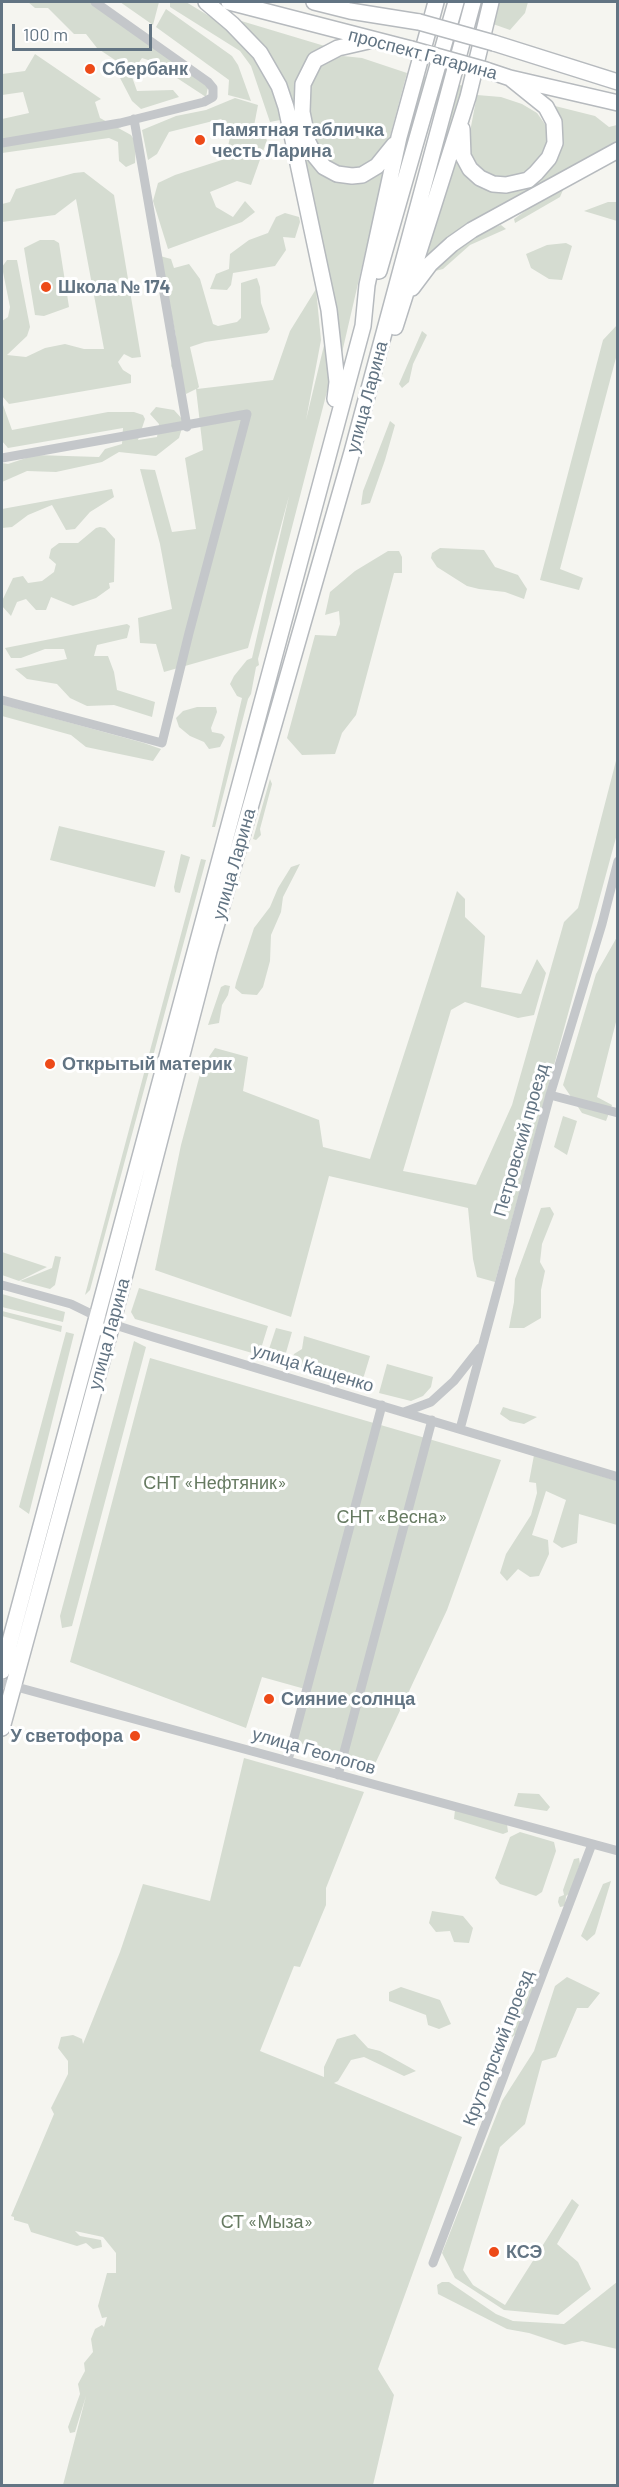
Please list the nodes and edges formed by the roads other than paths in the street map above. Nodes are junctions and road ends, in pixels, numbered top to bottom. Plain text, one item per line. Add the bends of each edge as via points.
1 (95, 2) edge
2 (206, 2) edge
3 (229, 2) edge
4 (314, 2) edge
5 (330, 2) edge
6 (436, 2) edge
7 (456, 2) edge
8 (473, 2) edge
9 (491, 2) edge
10 (350, 11) junction
11 (373, 40) junction
12 (510, 78) junction
13 (618, 82) edge
14 (468, 97) junction
15 (618, 103) edge
16 (134, 119) junction
17 (399, 137) junction
18 (2, 143) edge
19 (618, 150) edge
20 (401, 309) junction
21 (363, 326) junction
22 (187, 426) junction
23 (352, 452) junction
24 (326, 458) junction
25 (2, 459) edge
26 (2, 700) edge
27 (618, 861) edge
28 (550, 1095) junction
29 (618, 1113) edge
30 (2, 1285) edge
31 (97, 1317) junction
32 (112, 1324) junction
33 (483, 1343) junction
34 (382, 1405) junction
35 (404, 1412) junction
36 (432, 1420) junction
37 (460, 1429) junction
38 (618, 1477) edge
39 (2, 1671) edge
40 (7, 1685) edge
41 (2, 1728) edge
42 (288, 1760) junction
43 (339, 1775) junction
44 (592, 1844) junction
45 (618, 1851) edge
46 (433, 2263) dead end

1 - 16 street via 213,88 213,97 204,102
2 - 24 main road via 260,53 286,107 334,347 337,382
3 - 11 main road, проспект Гагарина
4 - 10 main road, проспект Гагарина
5 - 10 main road
6 - 17 main road
7 - 21 main road, улица Ларина
8 - 23 main road, улица Ларина
9 - 14 main road
10 - 13 main road, проспект Гагарина, bridge via 419,22
11 - 12 main road, проспект Гагарина, bridge
11 - 17 main road via 338,48 315,60 303,84 302,112 309,142 324,167 352,176 377,166
12 - 14 main road via 546,107 554,122 555,143 549,158 528,180 493,184 470,169 463,156 461,133
12 - 15 main road, проспект Гагарина
14 - 20 main road
16 - 18 street
16 - 22 street
17 - 21 main road via 367,285
19 - 20 main road via 493,217 452,244 430,264
20 - 23 main road
21 - 24 main road
22 - 25 street
22 - 26 street via 247,414 162,743
23 - 32 main road, улица Ларина via 209,951
24 - 31 main road, улица Ларина
27 - 28 street, Петровский проезд
28 - 29 street
28 - 33 street, Петровский проезд
30 - 31 street, улица Кащенко via 71,1304
31 - 32 street, улица Кащенко
31 - 39 main road, улица Ларина
32 - 34 street, улица Кащенко
32 - 40 main road, улица Ларина
33 - 35 street via 454,1381 430,1402
33 - 37 street, Петровский проезд
34 - 35 street, улица Кащенко
34 - 42 street
35 - 36 street, улица Кащенко
36 - 37 street, улица Кащенко
36 - 43 street
37 - 38 street, улица Кащенко
40 - 41 main road, улица Ларина
40 - 42 street, улица Геологов
42 - 43 street, улица Геологов
43 - 44 street, улица Геологов
44 - 45 street, улица Геологов
44 - 46 street, Крутоярский проезд

